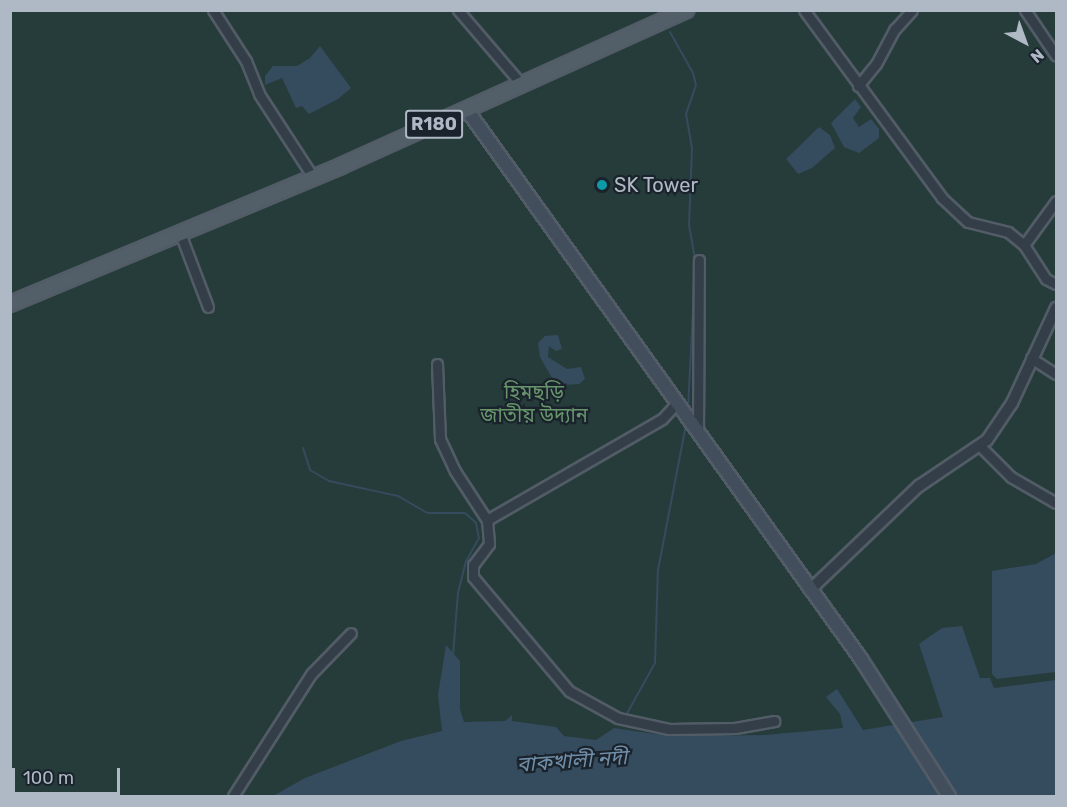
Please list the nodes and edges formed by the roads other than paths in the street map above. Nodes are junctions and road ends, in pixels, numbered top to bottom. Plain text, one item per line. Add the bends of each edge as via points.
1 (213, 10) edge
2 (458, 10) edge
3 (686, 10) edge
4 (804, 10) edge
5 (912, 10) edge
6 (1025, 10) edge
7 (1056, 56) edge
8 (522, 85) junction
9 (858, 86) junction
10 (467, 110) junction
11 (313, 177) junction
12 (1056, 201) edge
13 (180, 233) junction
14 (1024, 245) junction
15 (699, 260) dead end
16 (1056, 284) edge
17 (10, 295) edge
18 (10, 304) edge
19 (208, 307) dead end
20 (1056, 309) edge
21 (1031, 358) junction
22 (437, 364) dead end
23 (1056, 374) edge
24 (680, 404) junction
25 (698, 434) junction
26 (980, 446) junction
27 (1056, 503) edge
28 (488, 520) junction
29 (810, 590) junction
30 (351, 633) dead end
31 (774, 721) dead end
32 (233, 796) edge
33 (949, 796) edge

1 - 11 street via 246,61 259,94 285,138
2 - 8 street
3 - 8 main road, R180
4 - 9 street
5 - 9 street
6 - 7 street
8 - 10 main road, R180
9 - 14 street via 927,180 959,216 968,222 998,226
10 - 11 main road, R180
10 - 24 main road
11 - 13 main road, R180
12 - 14 street
13 - 17 main road, R180 via 132,242
13 - 18 main road, R180
13 - 19 street
14 - 16 street via 1046,279
15 - 25 street
20 - 21 street
21 - 23 street
21 - 26 street via 1012,402
22 - 28 street via 440,439 455,471
24 - 25 main road
24 - 28 street via 662,419
25 - 29 main road
26 - 27 street via 1011,477
26 - 29 street via 919,486
28 - 31 street via 489,544 474,565 473,577 569,692 618,718 680,729 735,728
29 - 33 main road via 861,659
30 - 32 street via 311,674

